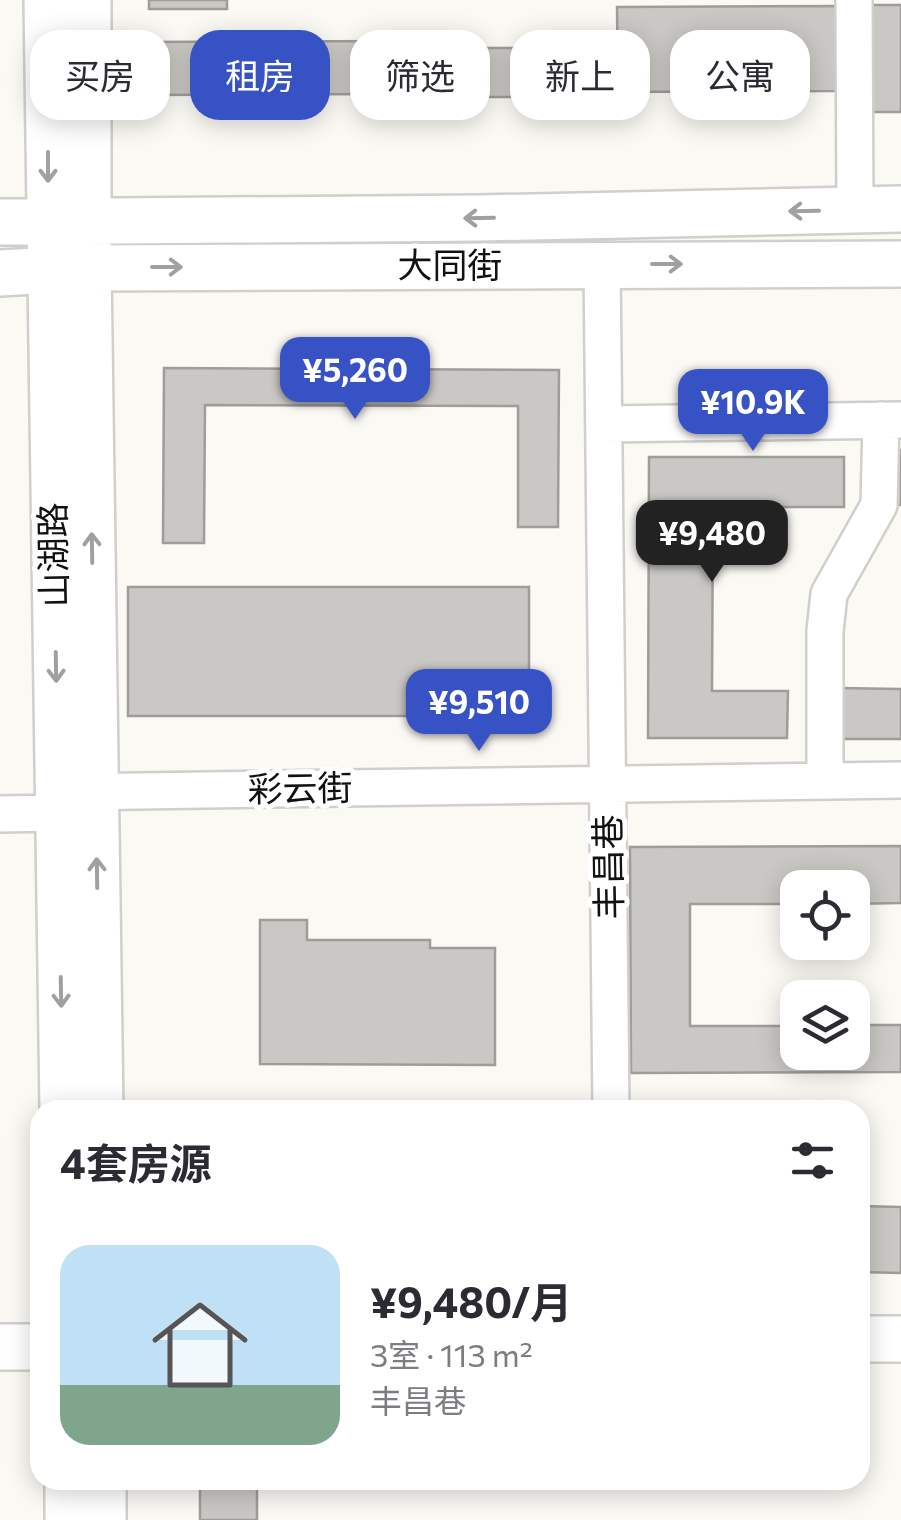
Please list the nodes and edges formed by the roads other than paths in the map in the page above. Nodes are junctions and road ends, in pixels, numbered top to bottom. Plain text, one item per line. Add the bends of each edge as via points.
1 (47, 0) edge
2 (88, 0) edge
3 (854, 0) edge
4 (901, 209) edge
5 (855, 210) junction
6 (68, 220) junction
7 (0, 222) edge
8 (602, 264) junction
9 (901, 264) edge
10 (69, 270) junction
11 (0, 273) edge
12 (891, 420) edge
13 (605, 424) junction
14 (901, 780) edge
15 (825, 782) junction
16 (608, 785) junction
17 (71, 799) junction
18 (0, 814) edge
19 (63, 1100) edge
20 (99, 1100) edge
21 (612, 1100) edge
22 (870, 1339) edge
23 (901, 1339) edge
24 (0, 1347) edge
25 (30, 1347) edge
26 (68, 1490) edge
27 (102, 1490) edge
28 (68, 1520) edge
29 (103, 1520) edge

1 -> 6 main road, 山湖路
2 - 6 main road, 山湖路
3 - 5 street
4 - 5 main road, 大同街
5 -> 6 main road, 大同街
6 - 7 main road, 大同街
6 - 10 main road, 山湖路
8 -> 9 main road, 大同街
10 -> 8 main road, 大同街
8 - 13 street, 丰昌巷
10 - 11 main road, 大同街
10 - 17 main road, 山湖路
12 - 13 street
12 - 15 street via 879,505 829,594
13 - 16 street, 丰昌巷
14 - 15 street, 彩云街
15 - 16 street, 彩云街
16 - 17 street, 彩云街
16 - 21 street, 丰昌巷
17 - 18 street, 彩云街
17 -> 19 main road, 山湖路
20 -> 17 main road, 山湖路
22 - 23 main road
24 - 25 main road
26 - 28 main road
27 - 29 main road

